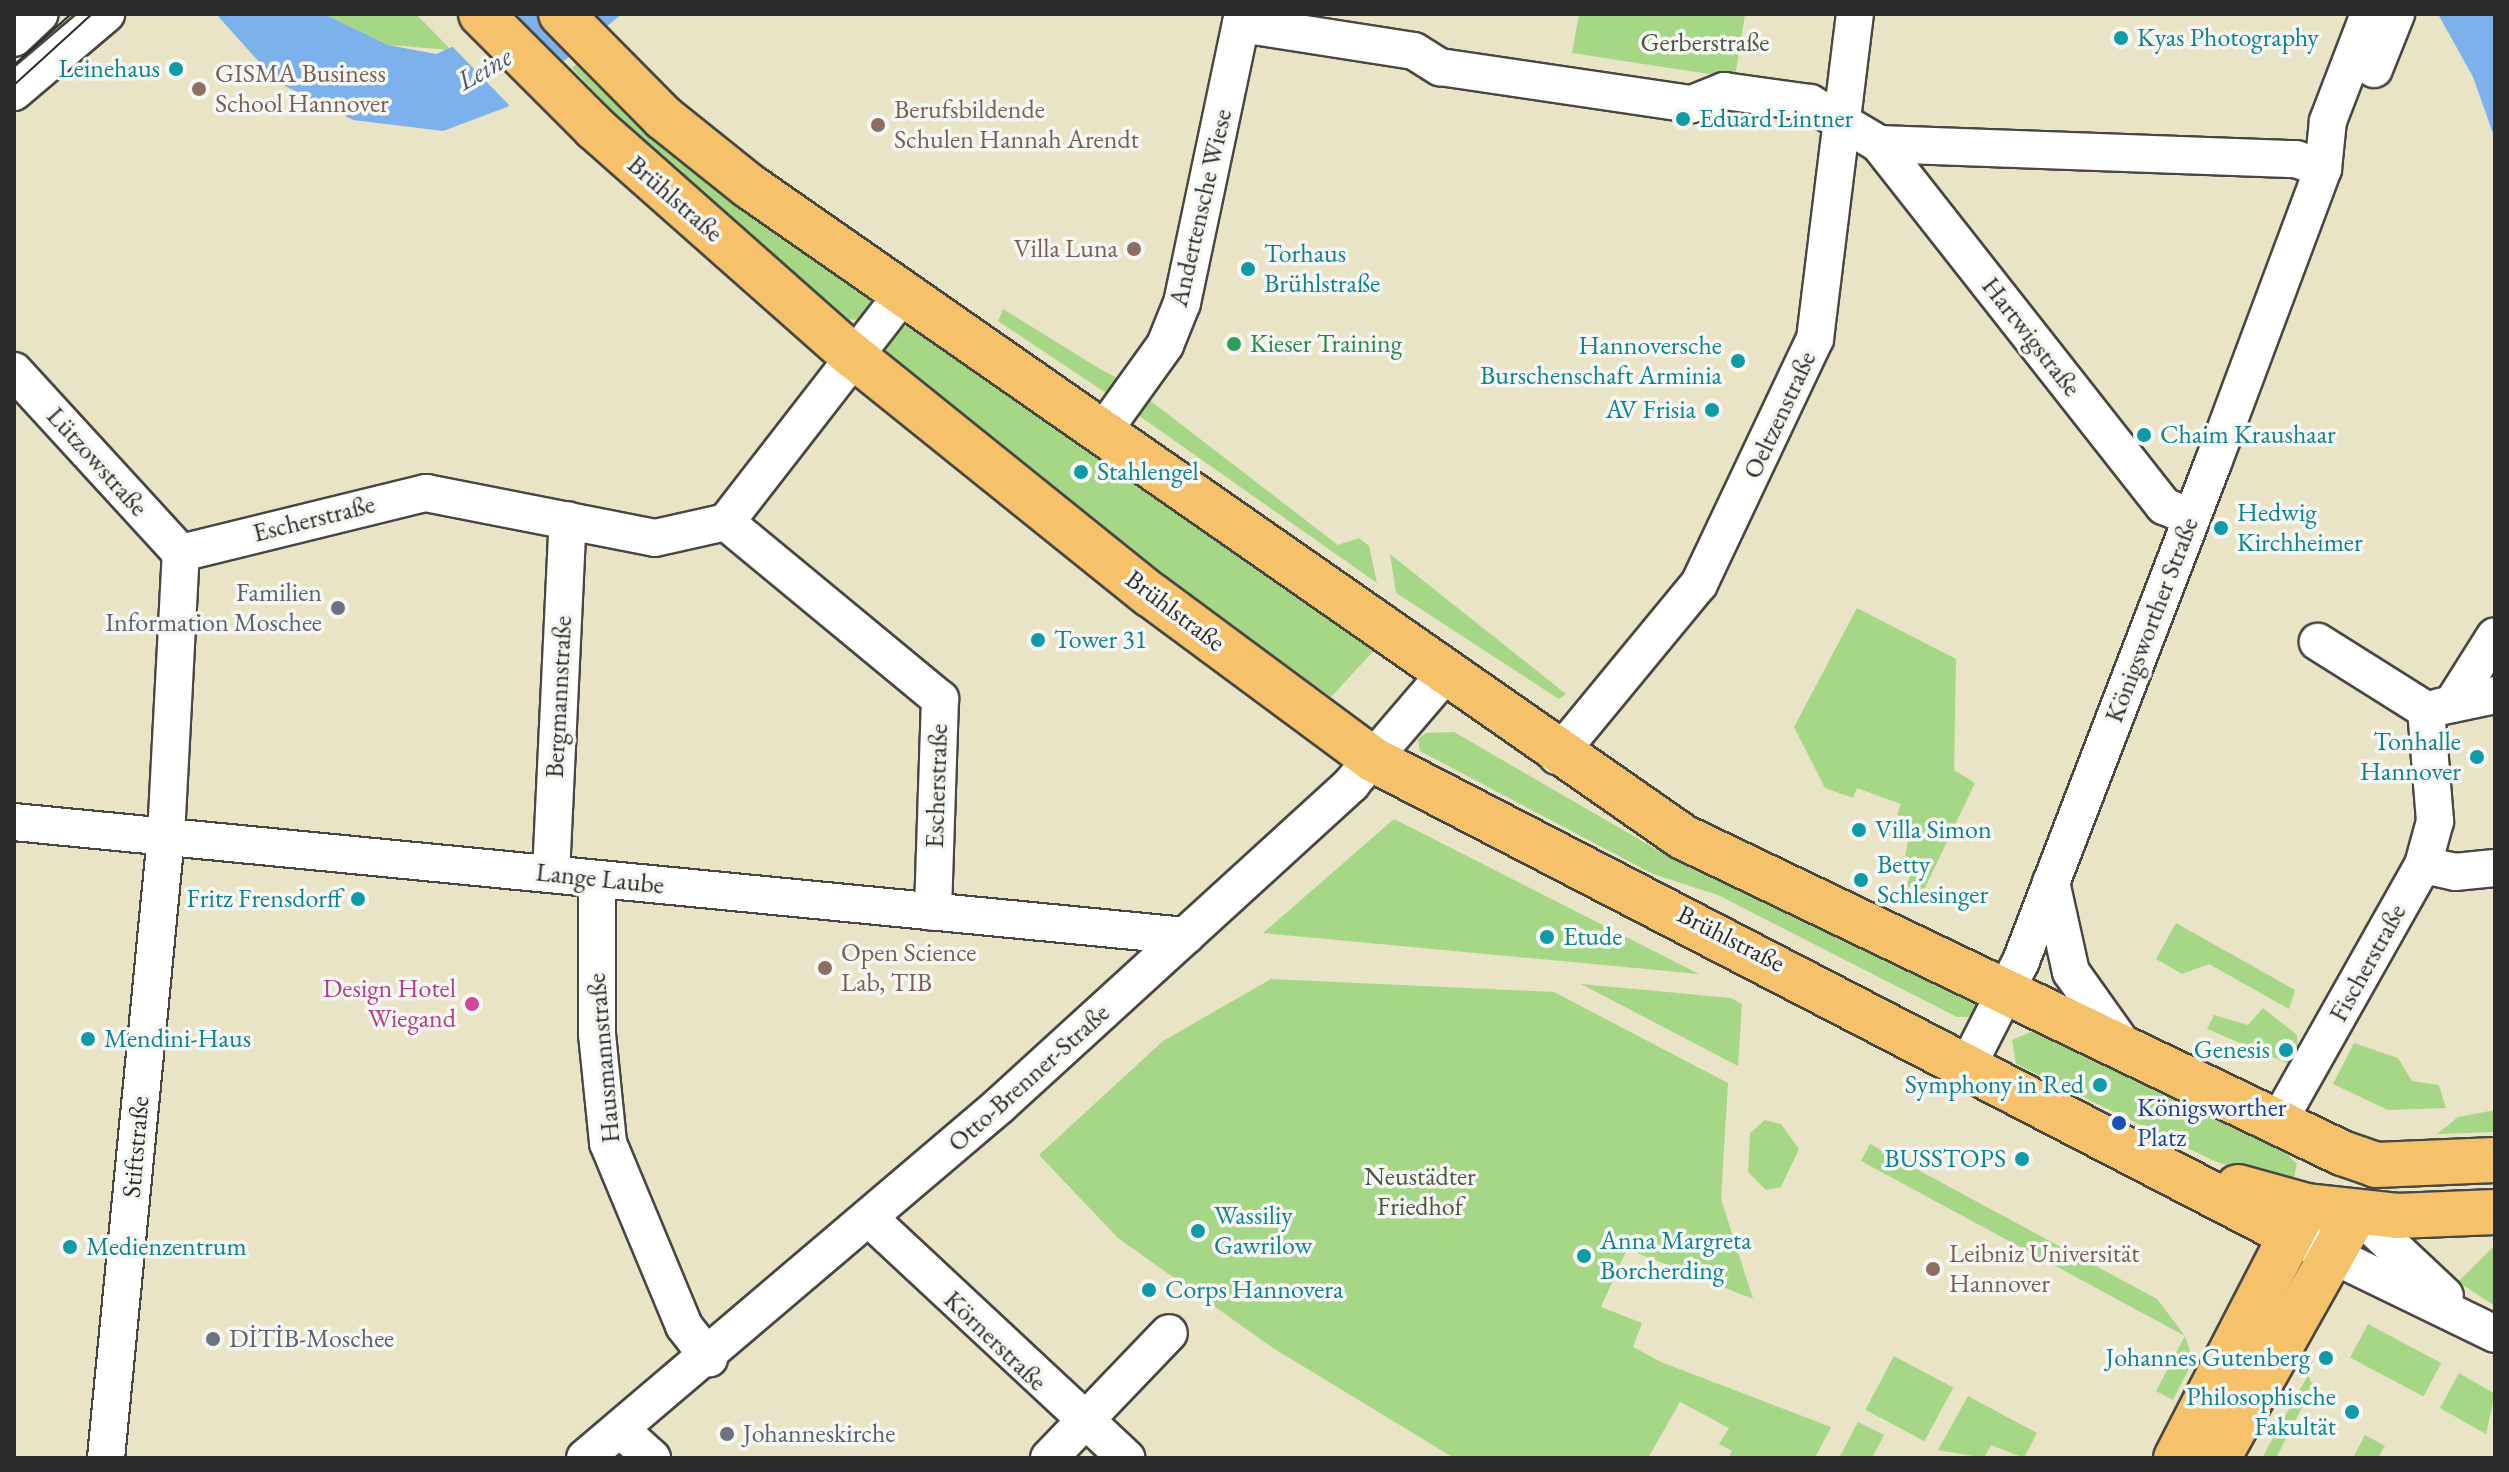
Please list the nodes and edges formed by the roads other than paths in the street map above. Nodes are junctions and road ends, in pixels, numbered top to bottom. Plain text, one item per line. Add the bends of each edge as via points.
1 (40, 14) edge
2 (106, 14) edge
3 (561, 14) edge
4 (1855, 14) edge
5 (2369, 14) edge
6 (2396, 14) edge
7 (484, 17) edge
8 (1242, 19) edge
9 (14, 38) edge
10 (14, 92) edge
11 (1845, 129) junction
12 (1879, 144) junction
13 (2323, 169) junction
14 (903, 294) junction
15 (852, 355) junction
16 (14, 371) edge
17 (1104, 430) junction
18 (2192, 518) junction
19 (568, 520) junction
20 (726, 522) junction
21 (181, 553) junction
22 (2495, 636) edge
23 (2318, 642) dead end
24 (1447, 672) junction
25 (2495, 695) edge
26 (2439, 707) junction
27 (1557, 756) junction
28 (1374, 760) junction
29 (14, 822) edge
30 (166, 836) junction
31 (2423, 865) junction
32 (2495, 868) edge
33 (551, 874) junction
34 (597, 879) junction
35 (2051, 880) junction
36 (933, 912) junction
37 (1185, 936) junction
38 (2005, 992) junction
39 (2126, 1049) junction
40 (1968, 1065) junction
41 (2289, 1130) junction
42 (2495, 1160) edge
43 (2376, 1165) junction
44 (2322, 1209) junction
45 (2495, 1212) edge
46 (869, 1218) junction
47 (2327, 1253) junction
48 (2486, 1329) edge
49 (1169, 1333) dead end
50 (709, 1358) junction
51 (1083, 1424) junction
52 (621, 1430) junction
53 (106, 1458) edge
54 (585, 1458) edge
55 (652, 1458) edge
56 (1049, 1458) edge
57 (1126, 1458) edge
58 (2176, 1458) edge
59 (2218, 1458) edge

1 - 9 street
2 - 10 street
3 - 14 main road, Brühlstraße via 707,154
4 - 11 street, Oeltzenstraße
5 - 13 street, Königsworther Straße via 2328,121
6 - 13 street, Königsworther Straße via 2350,129
7 - 15 main road, Brühlstraße via 558,93
8 - 11 street via 1414,51 1440,67 1692,104 1724,91 1810,103
8 - 17 street, Andertensche Wiese via 1182,303 1165,345
11 - 12 street
11 - 27 street, Oeltzenstraße via 1815,339 1766,449 1699,584
12 - 13 street via 2296,159
12 - 18 street, Hartwigstraße via 2164,506
13 - 18 street, Königsworther Straße
14 - 15 street
14 - 17 main road, Brühlstraße
15 - 20 street
15 - 28 main road, Brühlstraße via 1151,595
16 - 21 street, Lützowstraße
17 - 24 main road, Brühlstraße
18 - 35 street, Königsworther Straße
19 - 20 street, Escherstraße via 655,538
19 - 21 street, Escherstraße via 426,493
19 - 33 street, Bergmannstraße
20 - 36 street, Escherstraße via 940,699
21 - 30 street
22 - 26 street
23 - 26 street
24 - 27 main road, Brühlstraße
24 - 28 street, Otto-Brenner-Straße
25 - 26 street
26 - 31 street, Fischerstraße via 2435,821
27 - 38 main road, Brühlstraße via 1726,862
28 - 37 street, Otto-Brenner-Straße
28 - 40 main road, Brühlstraße
29 - 30 street, Lange Laube
30 - 33 street, Lange Laube
30 - 53 street, Stiftstraße
31 - 32 street via 2455,872
31 - 41 street, Fischerstraße
33 - 34 street, Lange Laube
34 - 36 street, Lange Laube
34 - 50 street, Hausmannstraße via 597,1034 608,1143 684,1326
35 - 38 street, Königsworther Straße
35 - 39 street via 2071,972
36 - 37 street, Lange Laube
37 - 46 street, Otto-Brenner-Straße
38 - 39 main road
38 - 40 street, Königsworther Straße
39 - 41 main road
40 - 44 main road via 2133,1154
41 - 43 main road
41 - 44 main road
42 - 43 main road
43 - 44 main road
44 - 45 main road
44 - 47 main road
44 - 48 street
44 - 58 main road
46 - 50 street, Otto-Brenner-Straße
46 - 51 street, Körnerstraße
47 - 48 street
47 - 59 main road
49 - 51 street
50 - 52 street, Otto-Brenner-Straße
51 - 56 street
51 - 57 street, Körnerstraße
52 - 54 street, Otto-Brenner-Straße
52 - 55 street

